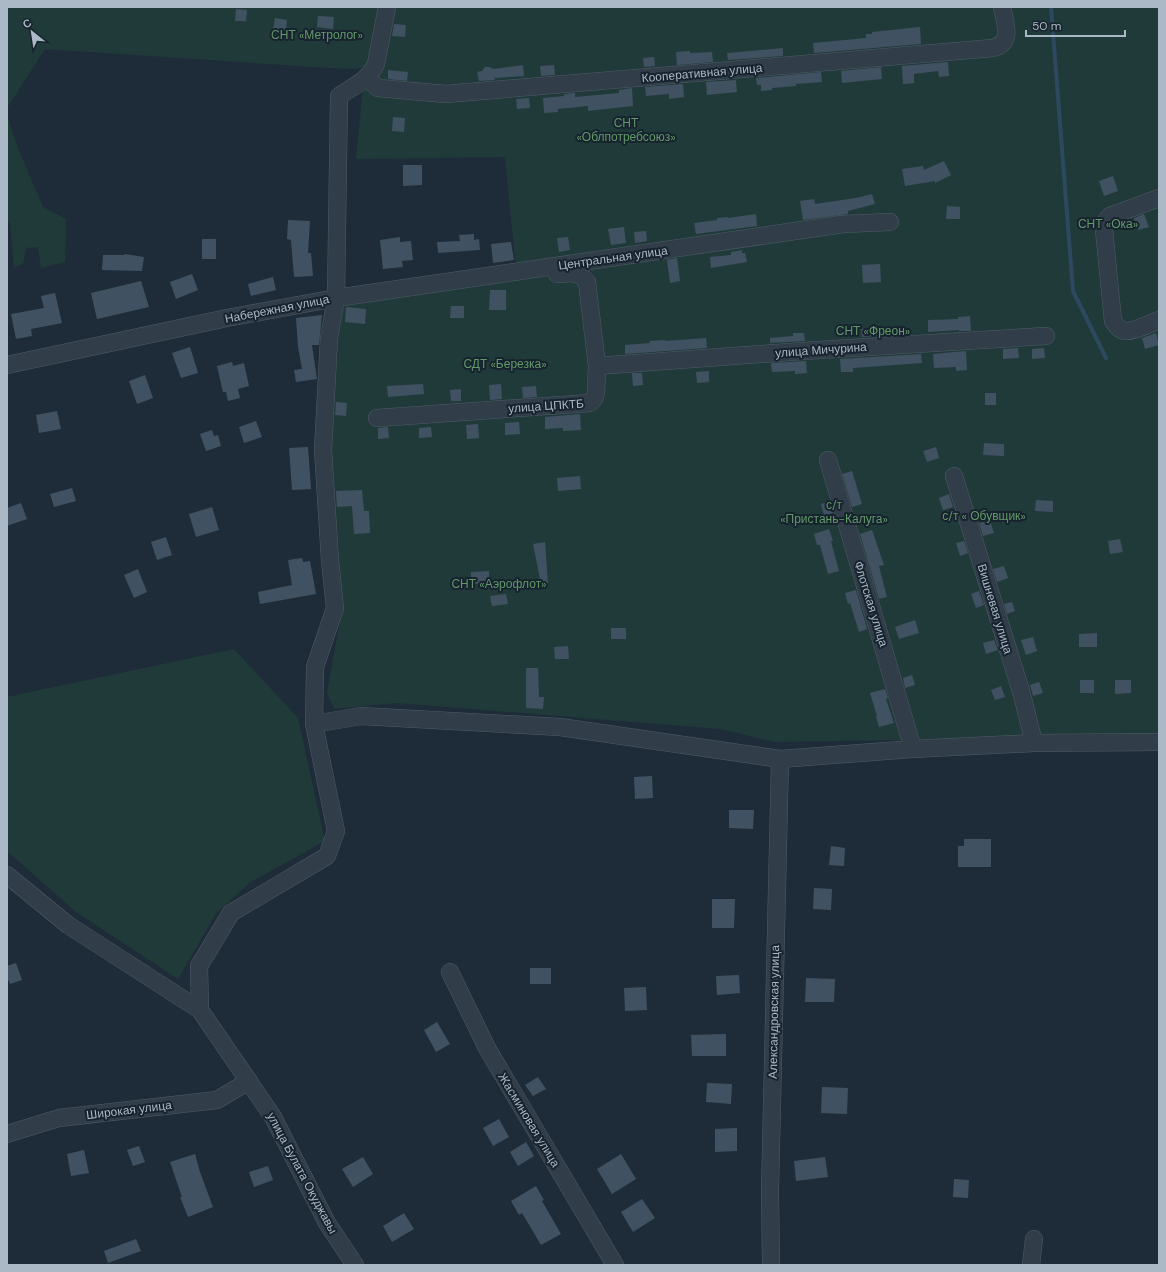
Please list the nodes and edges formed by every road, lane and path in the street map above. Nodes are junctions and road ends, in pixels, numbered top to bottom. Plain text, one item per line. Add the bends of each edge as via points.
1 (387, 7) edge
2 (1002, 7) edge
3 (368, 76) junction
4 (1159, 198) edge
5 (890, 222) dead end
6 (518, 272) junction
7 (336, 298) junction
8 (1159, 320) edge
9 (1046, 336) dead end
10 (8, 362) edge
11 (597, 366) junction
12 (377, 418) dead end
13 (828, 460) dead end
14 (954, 476) dead end
15 (314, 724) junction
16 (1159, 742) edge
17 (1034, 743) junction
18 (913, 749) junction
19 (780, 759) junction
20 (7, 875) edge
21 (450, 972) dead end
22 (200, 1010) junction
23 (249, 1081) junction
24 (7, 1134) edge
25 (1034, 1239) dead end
26 (355, 1265) edge
27 (615, 1265) edge
28 (771, 1265) edge
29 (1031, 1265) edge

1 - 3 street, Набережная улица via 376,64
2 - 3 street, Кооперативная улица via 1006,40 1001,46 993,48 446,94 384,89 375,86
3 - 7 street, Набережная улица via 339,96
4 - 8 street via 1110,216 1105,222 1104,230 1113,321 1117,327 1125,331
5 - 6 street, Центральная улица via 843,224
6 - 7 street, Центральная улица
6 - 11 street, улица ЦПКТБ via 528,276 572,273 584,278 587,282
7 - 10 street, Набережная улица
7 - 15 street via 329,338 324,450 334,608 315,667
9 - 11 street, улица Мичурина via 804,350
11 - 12 street, улица ЦПКТБ via 596,393 590,403
13 - 18 street, Флотская улица
14 - 17 street, Вишневая улица via 1021,691
15 - 19 street via 361,716 560,727
15 - 22 street via 336,831 327,856 231,914 199,966
16 - 17 street
17 - 18 street
18 - 19 street
19 - 28 street, Александровская улица via 770,1182
20 - 22 street via 68,925
21 - 27 street, Жасминовая улица via 486,1048
22 - 23 street, улица Булата Окуджавы
23 - 24 street, Широкая улица via 217,1100 59,1118
23 - 26 street, улица Булата Окуджавы via 273,1117 327,1223
25 - 29 street

